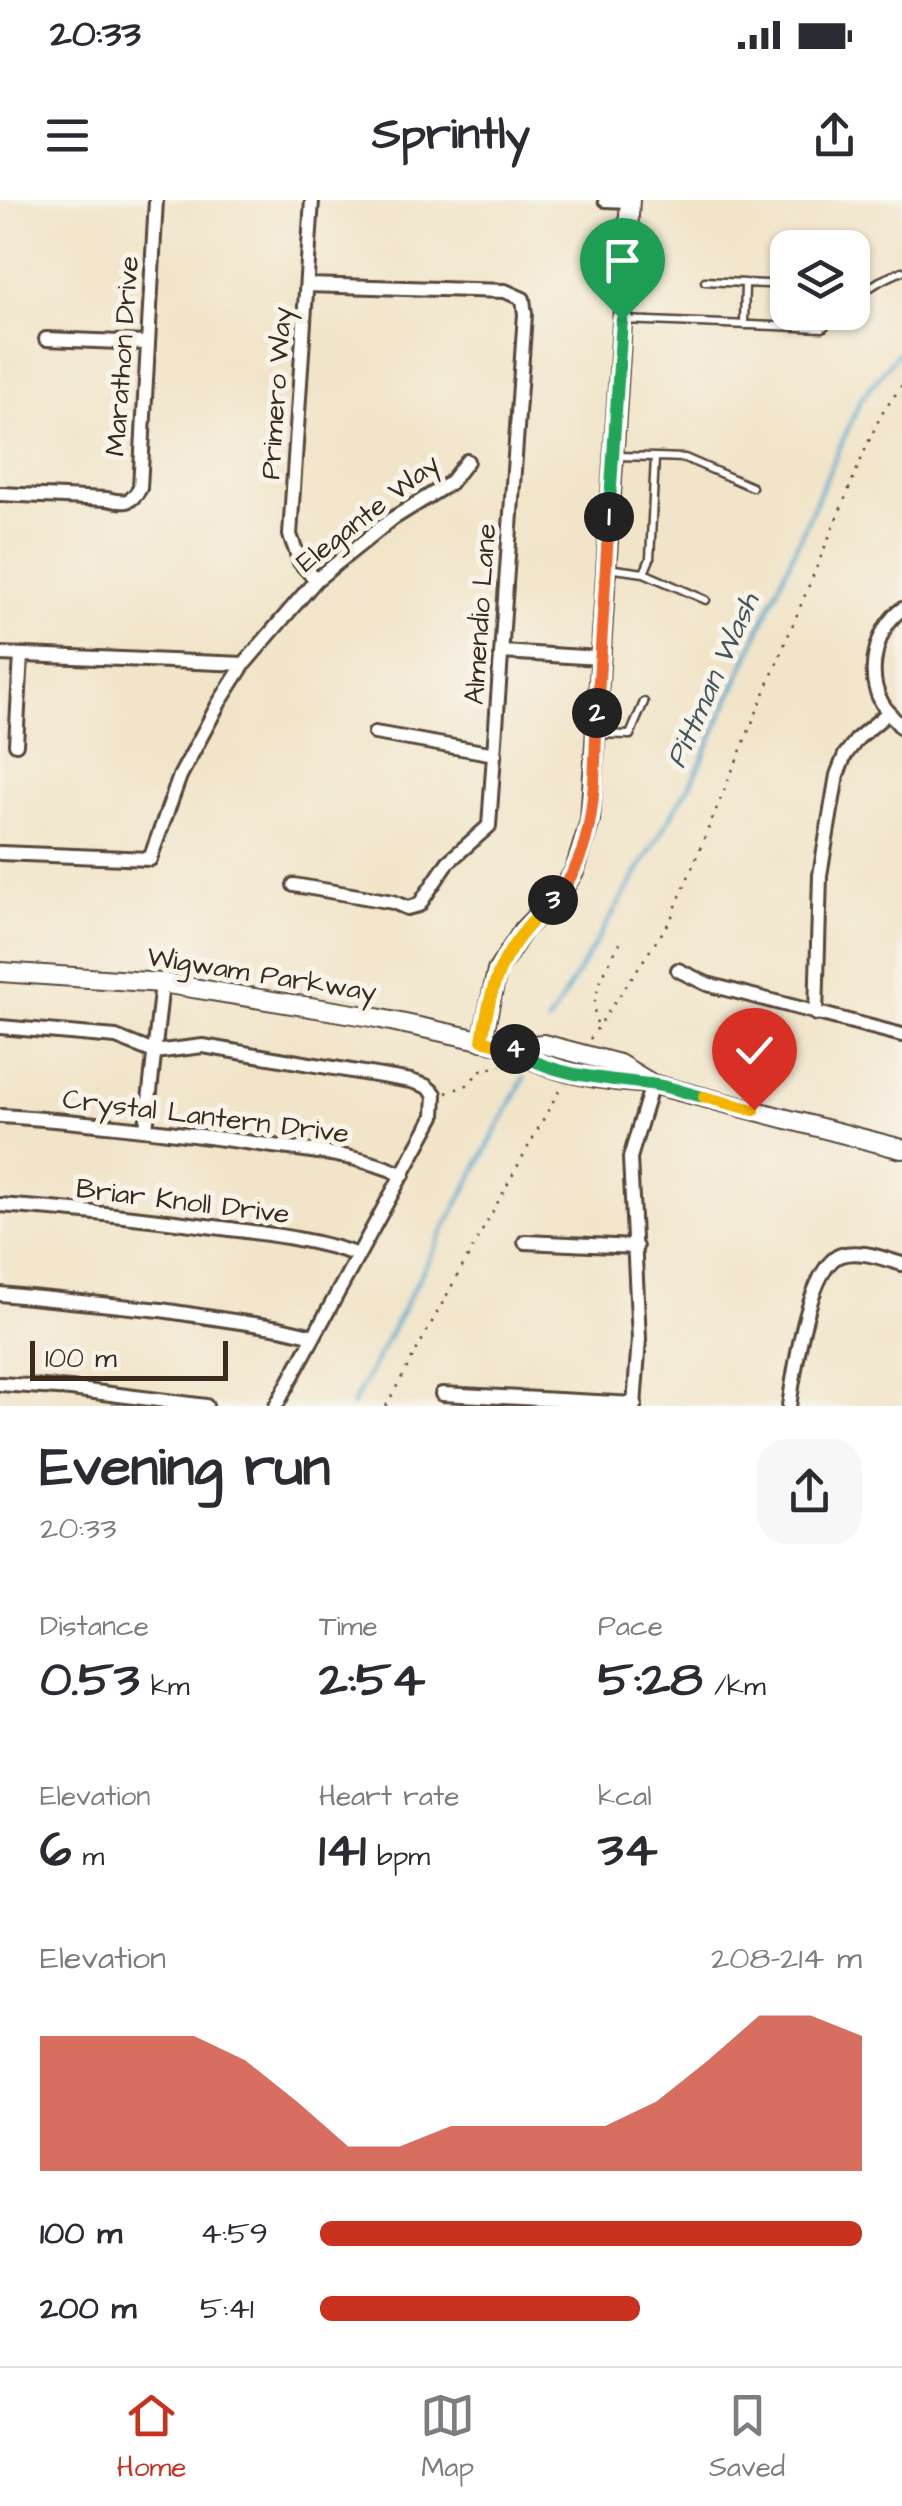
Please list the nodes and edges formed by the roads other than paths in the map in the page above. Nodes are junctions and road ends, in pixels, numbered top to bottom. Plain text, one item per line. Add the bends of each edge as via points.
1 (156, 200) edge
2 (312, 200) edge
3 (605, 200) edge
4 (630, 201) edge
5 (902, 271) edge
6 (705, 282) dead end
7 (746, 283) junction
8 (770, 284) edge
9 (307, 286) junction
10 (870, 287) edge
11 (622, 320) junction
12 (744, 324) junction
13 (770, 325) edge
14 (46, 339) dead end
15 (146, 343) junction
16 (613, 456) junction
17 (655, 457) junction
18 (467, 461) dead end
19 (752, 487) dead end
20 (0, 494) edge
21 (606, 568) junction
22 (644, 573) junction
23 (316, 580) junction
24 (706, 600) dead end
25 (902, 609) edge
26 (502, 652) junction
27 (0, 654) edge
28 (21, 655) junction
29 (600, 658) junction
30 (244, 664) junction
31 (644, 702) dead end
32 (889, 712) junction
33 (902, 728) edge
34 (375, 733) dead end
35 (596, 734) junction
36 (16, 744) dead end
37 (495, 754) junction
38 (0, 854) edge
39 (294, 884) dead end
40 (678, 970) dead end
41 (0, 972) edge
42 (162, 983) junction
43 (816, 1014) junction
44 (0, 1027) edge
45 (902, 1035) edge
46 (482, 1040) junction
47 (154, 1052) junction
48 (652, 1084) junction
49 (0, 1116) edge
50 (146, 1128) junction
51 (902, 1149) edge
52 (403, 1174) junction
53 (0, 1205) edge
54 (525, 1242) dead end
55 (636, 1247) junction
56 (358, 1256) junction
57 (902, 1264) edge
58 (0, 1294) edge
59 (314, 1336) junction
60 (0, 1384) edge
61 (442, 1394) dead end
62 (635, 1405) edge
63 (206, 1406) edge
64 (276, 1406) edge
65 (789, 1406) edge

1 - 15 street, Marathon Drive
2 - 9 street, Primero Way
3 - 4 street
4 - 11 main road
5 - 10 lane
6 - 7 lane
7 - 8 lane
7 - 12 lane
9 - 23 street, Primero Way via 290,536
9 - 26 street, Almendio Lane via 505,292 523,299
11 - 12 lane
11 - 16 main road
12 - 13 lane
14 - 15 street
15 - 20 street, Marathon Drive via 140,488 134,498 124,503
16 - 17 lane
16 - 21 main road
17 - 19 lane via 685,458
17 - 22 lane
18 - 23 street, Elegante Way via 450,483
21 - 22 lane
21 - 29 main road
22 - 24 lane
23 - 30 street, Elegante Way
25 - 32 street via 878,640 874,664 879,700
26 - 29 street
26 - 37 street, Almendio Lane
27 - 28 street
28 - 30 street
28 - 36 street
29 - 35 main road
30 - 38 street, Elegante Way via 180,776 150,859
31 - 35 lane via 630,735
32 - 33 street
32 - 43 street via 858,738 837,775 820,874
34 - 37 street
35 - 46 main road via 584,848 564,889 524,929 497,971
37 - 39 street, Almendio Lane via 489,826 448,862 419,905
40 - 43 street
41 - 42 main road, Wigwam Parkway
42 - 46 main road, Wigwam Parkway
42 - 47 street
43 - 45 street
44 - 47 street via 116,1036
46 - 48 main road, Wigwam Parkway via 582,1054 619,1064
47 - 50 street
47 - 52 street via 203,1046 426,1086 435,1096 434,1116
48 - 51 main road, Wigwam Parkway
48 - 55 street via 630,1158
49 - 50 street, Crystal Lantern Drive
50 - 52 street, Crystal Lantern Drive via 371,1162
52 - 56 street
53 - 56 street, Briar Knoll Drive via 247,1231
54 - 55 street
55 - 62 street
56 - 59 street
57 - 65 street via 843,1254 829,1262 804,1330
58 - 59 street via 180,1312
59 - 64 street
60 - 63 street
61 - 62 street

